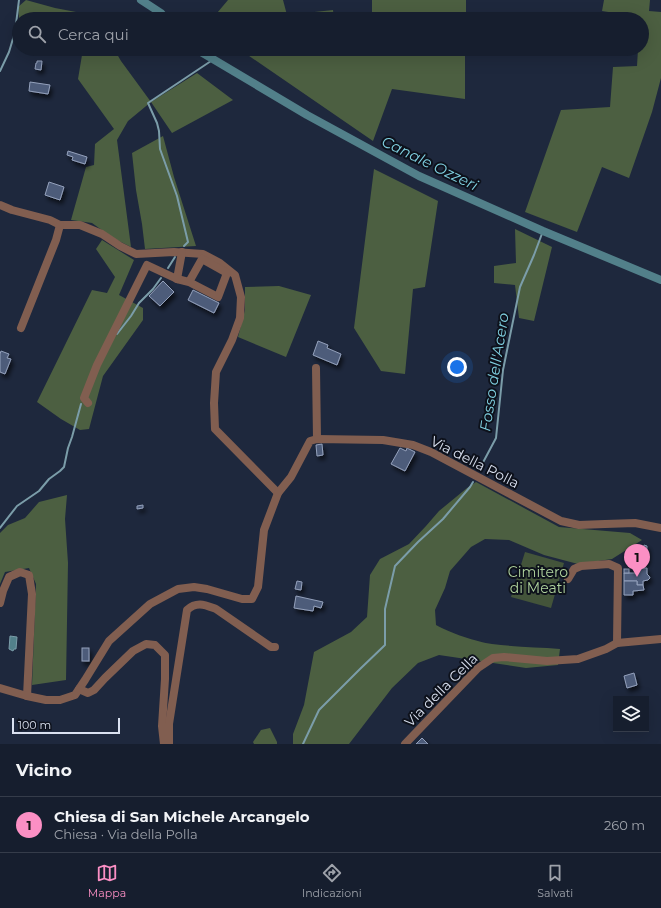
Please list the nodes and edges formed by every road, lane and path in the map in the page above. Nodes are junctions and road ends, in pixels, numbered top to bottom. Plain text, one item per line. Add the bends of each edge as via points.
1 (0, 205) edge
2 (60, 225) junction
3 (182, 252) junction
4 (177, 279) junction
5 (189, 282) junction
6 (21, 328) dead end
7 (316, 368) dead end
8 (88, 403) dead end
9 (317, 439) junction
10 (278, 493) junction
11 (661, 528) edge
12 (568, 579) dead end
13 (0, 603) edge
14 (661, 638) edge
15 (617, 643) junction
16 (276, 647) dead end
17 (0, 688) edge
18 (79, 689) junction
19 (27, 696) junction
20 (164, 744) edge
21 (169, 744) edge
22 (405, 744) edge

1 - 2 street
2 - 3 street via 80,225 91,229 136,254
2 - 6 street
3 - 4 street
3 - 10 street via 204,254 236,276 241,297 240,318 216,372 215,429
4 - 5 street
4 - 8 street via 147,265 97,365 84,398
5 - 5 street via 202,259 226,273 218,296
7 - 9 street
9 - 10 street via 310,441 291,476
9 - 11 street, Via della Polla via 383,440 413,445 561,521 579,525 635,523
10 - 18 street via 264,530 258,587 252,599 242,600 194,587 178,589 150,604 109,642
12 - 15 street via 574,569 581,566 609,564 618,568
13 - 19 street via 9,577 20,572 29,575 32,594
14 - 15 street, Via della Cella
15 - 22 street, Via della Cella via 606,650 578,659 547,661 493,658 478,668
16 - 21 street via 271,647 216,609 198,604 191,606 187,610 169,724
17 - 19 street
18 - 19 street via 75,695 60,700
18 - 20 street via 88,693 94,690 133,651 146,644 155,645 164,655

